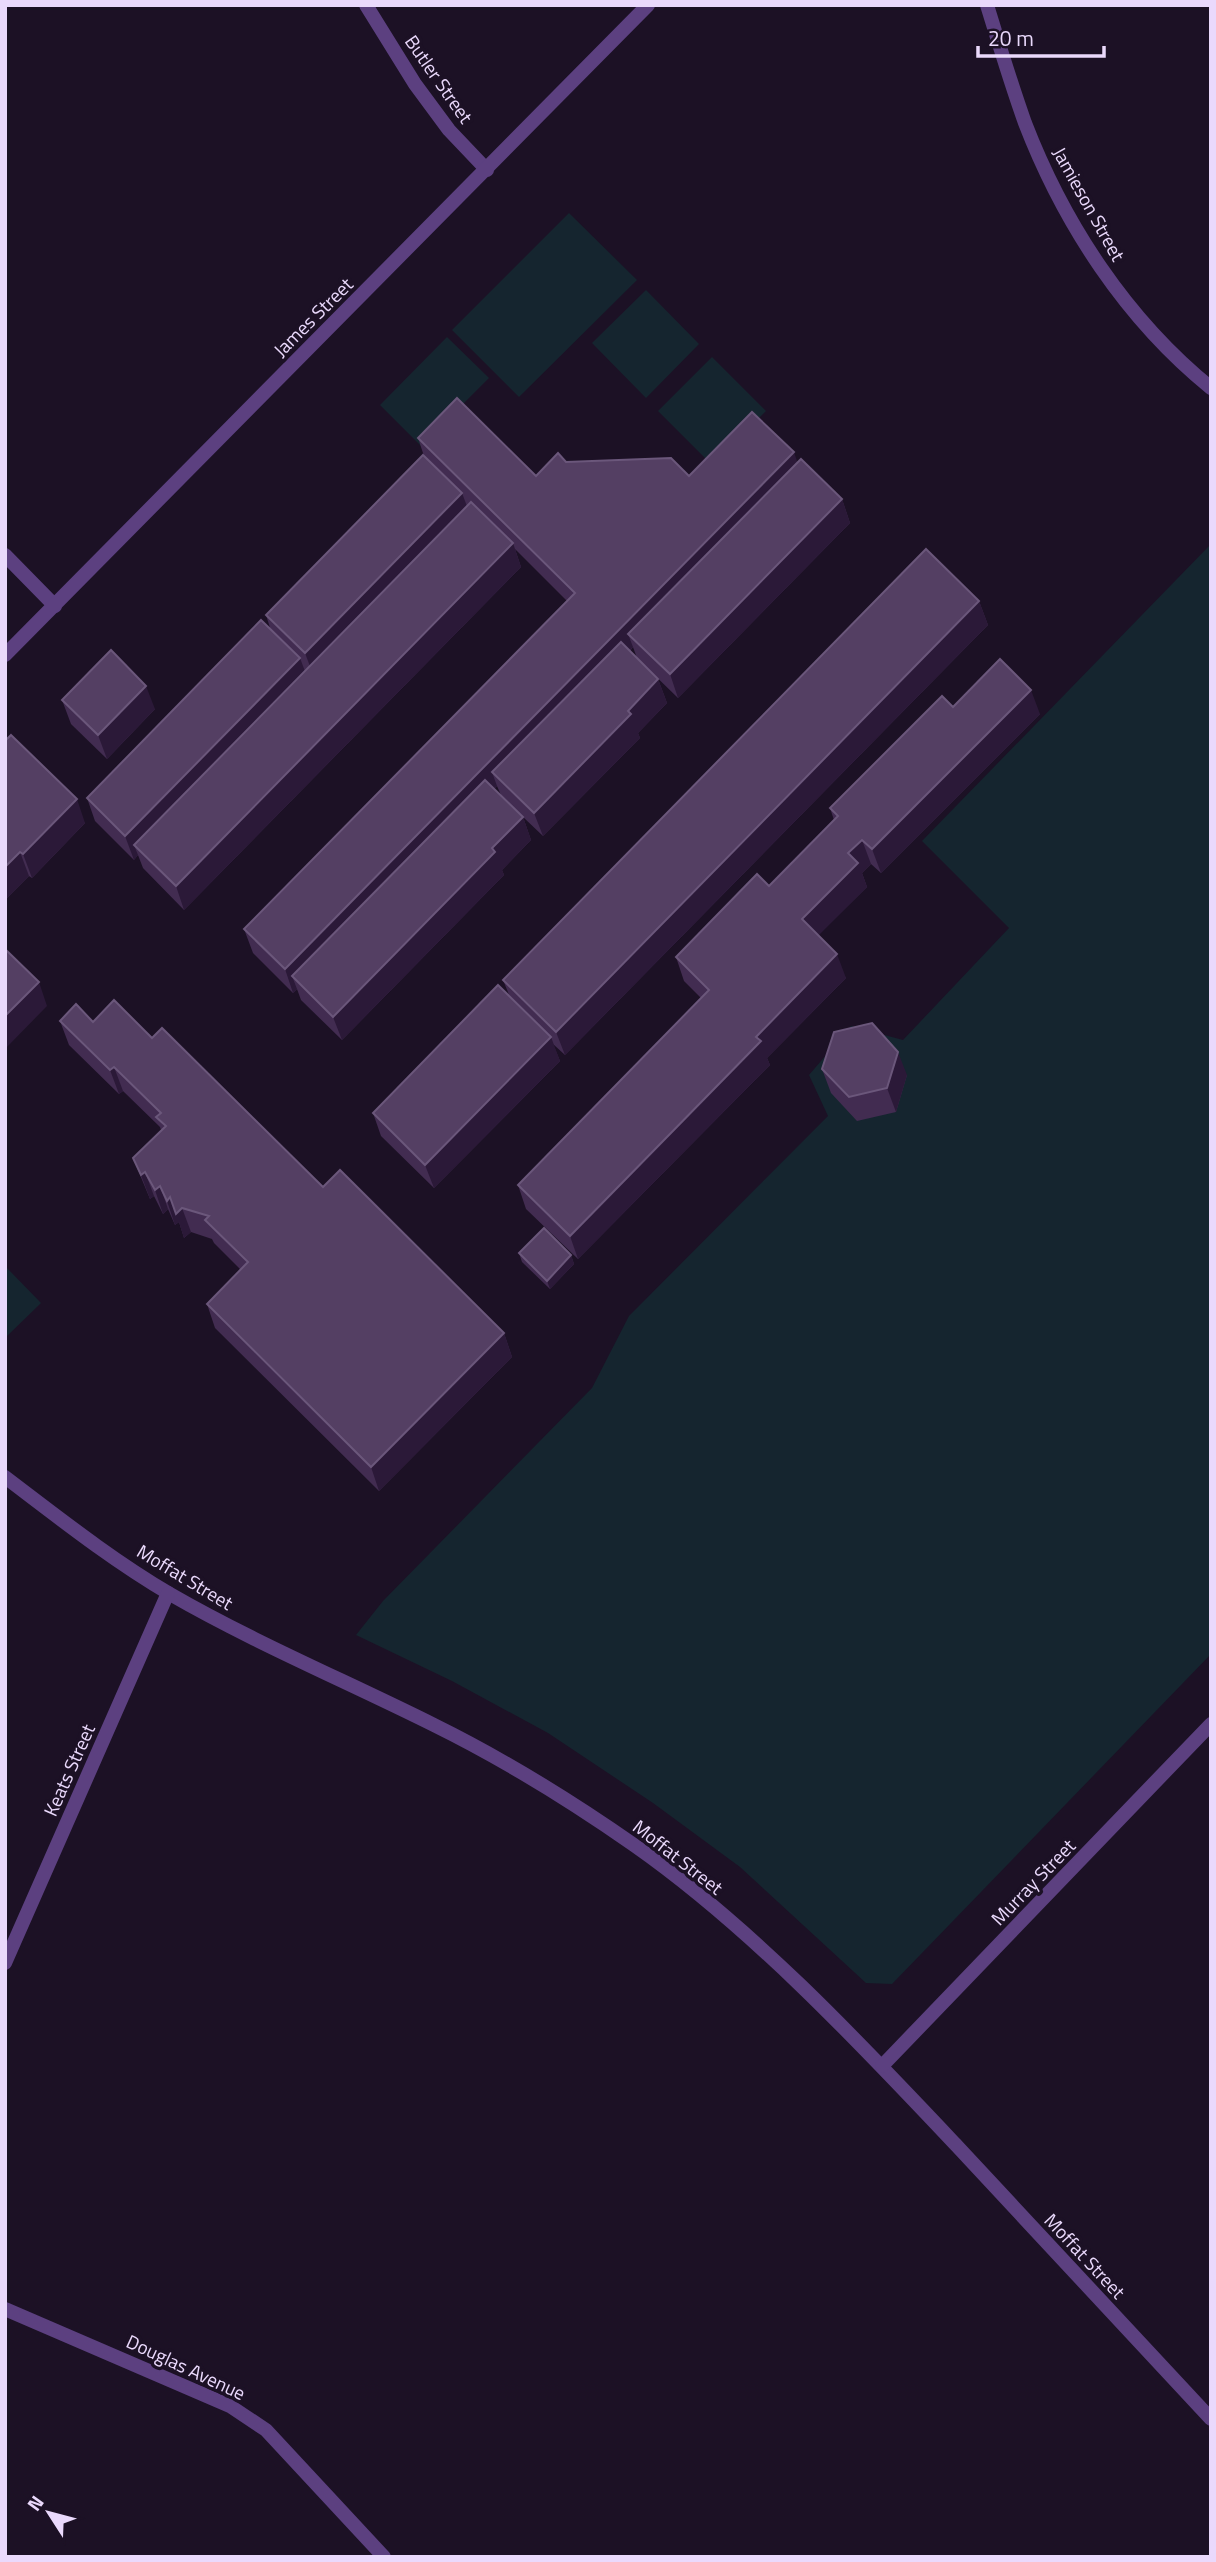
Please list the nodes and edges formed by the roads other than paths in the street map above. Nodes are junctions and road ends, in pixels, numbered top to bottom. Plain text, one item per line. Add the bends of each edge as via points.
1 (366, 5) edge
2 (648, 5) edge
3 (987, 5) edge
4 (487, 170) junction
5 (1211, 388) edge
6 (5, 555) edge
7 (55, 606) junction
8 (5, 655) edge
9 (5, 1478) edge
10 (168, 1593) junction
11 (1211, 1724) edge
12 (5, 1963) edge
13 (882, 2066) junction
14 (5, 2309) edge
15 (1211, 2419) edge
16 (384, 2557) edge

1 - 4 street, Butler Street via 415,84
2 - 4 street, James Street
3 - 5 street, Jamieson Street via 1025,122 1081,237 1141,320
4 - 7 street, James Street
6 - 7 street
7 - 8 street, James Street
9 - 10 street, Moffat Street
10 - 12 street, Keats Street
10 - 13 street, Moffat Street via 438,1727 635,1845 711,1906
11 - 13 street, Murray Street
13 - 15 street, Moffat Street
14 - 16 street, Douglas Avenue via 230,2406 266,2430

